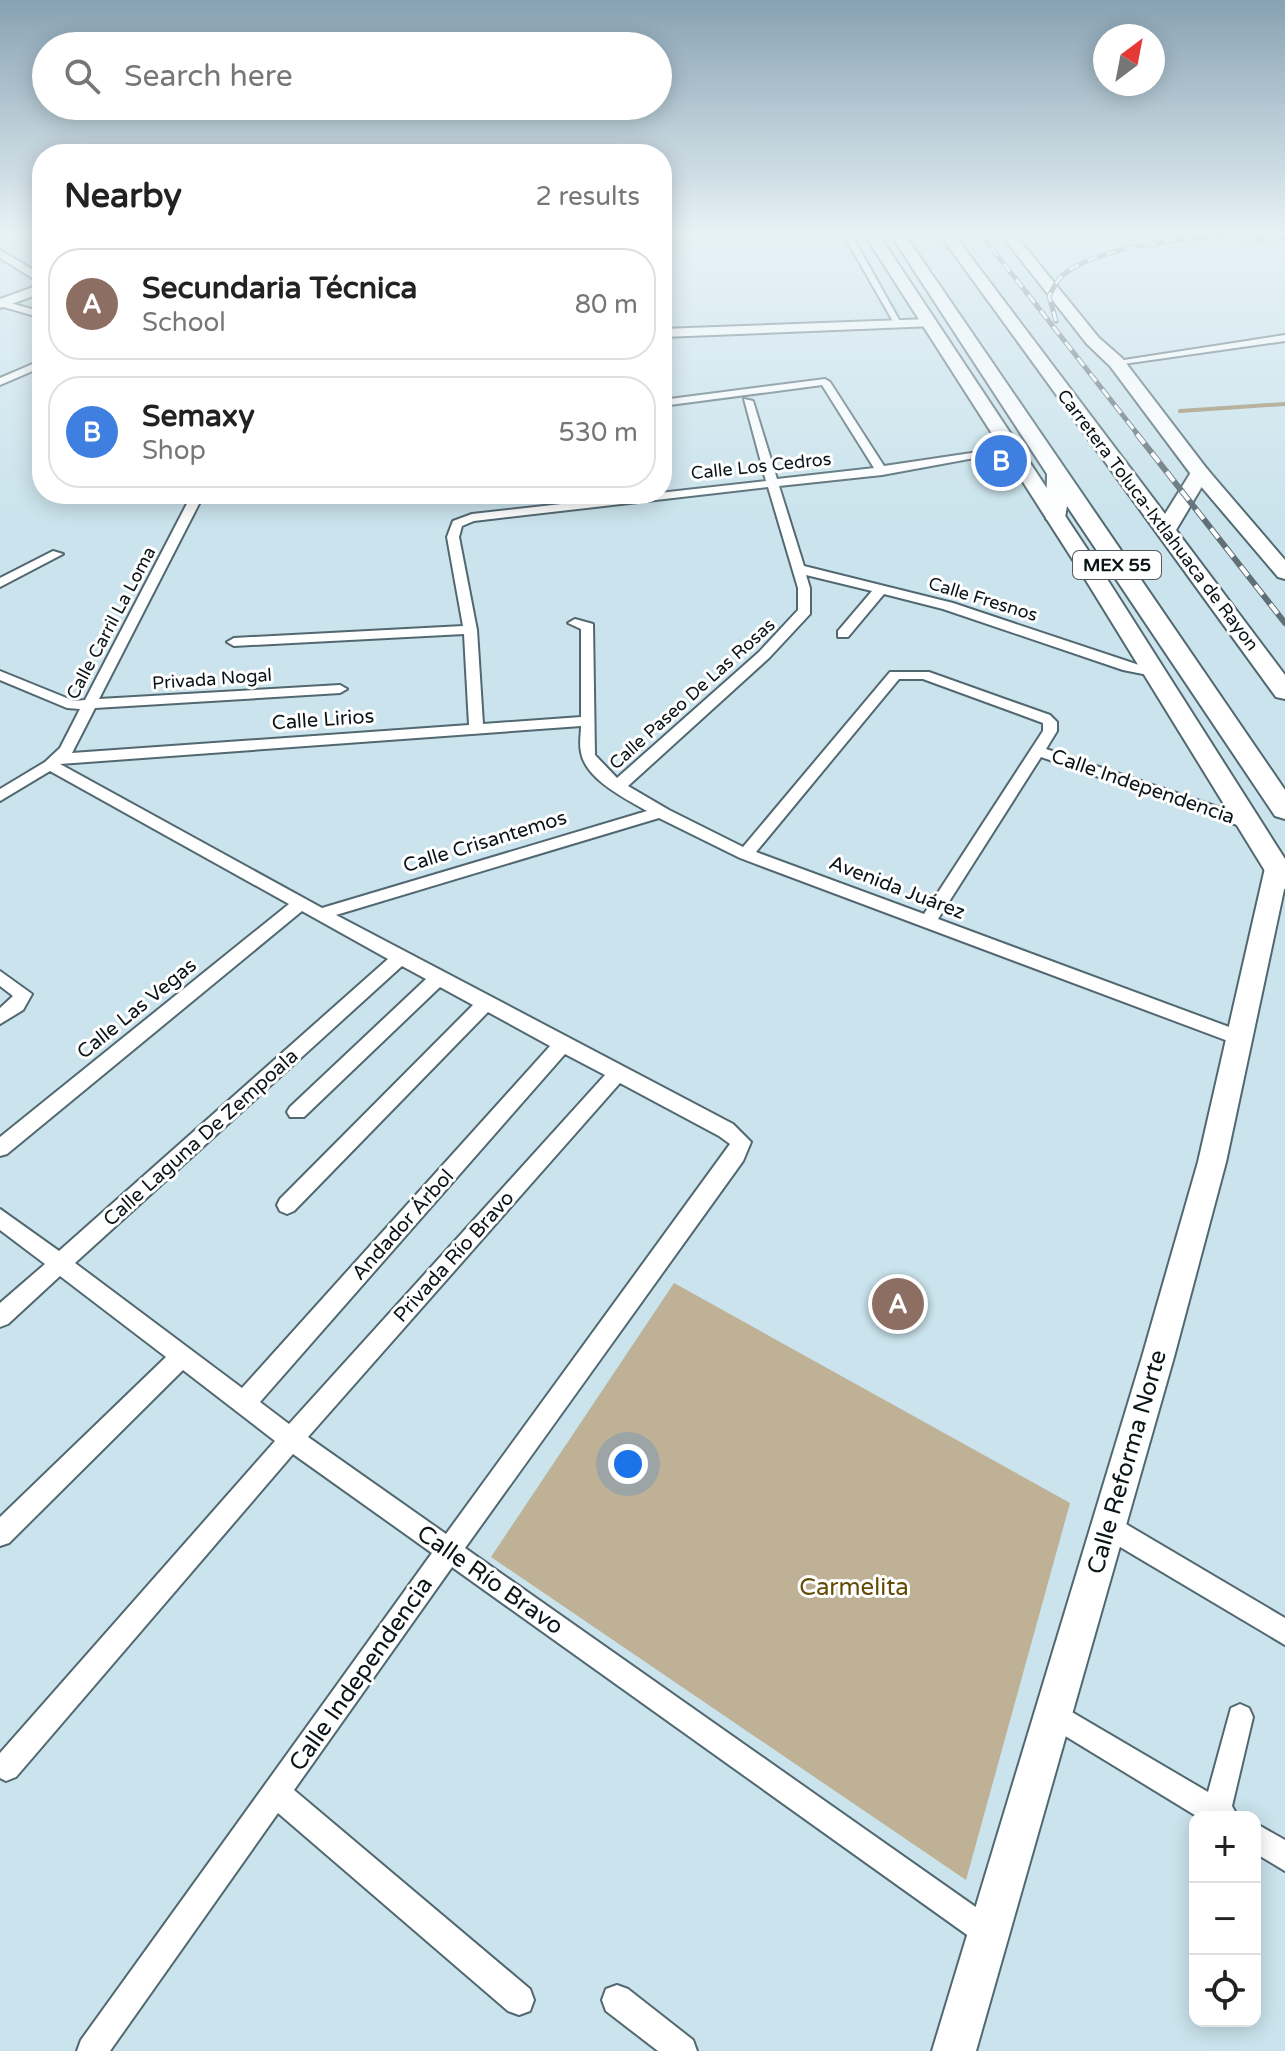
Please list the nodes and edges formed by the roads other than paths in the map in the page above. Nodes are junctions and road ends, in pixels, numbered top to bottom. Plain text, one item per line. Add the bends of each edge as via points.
1 (787, 328) edge
2 (933, 328) edge
3 (944, 328) edge
4 (1015, 328) edge
5 (1082, 328) edge
6 (672, 333) edge
7 (1285, 338) edge
8 (1116, 362) junction
9 (32, 368) edge
10 (0, 382) edge
11 (748, 401) dead end
12 (672, 402) edge
13 (1012, 450) junction
14 (889, 471) junction
15 (1200, 473) junction
16 (1057, 474) junction
17 (775, 483) junction
18 (672, 496) edge
19 (193, 504) edge
20 (603, 504) edge
21 (1057, 519) junction
22 (1165, 531) junction
23 (57, 554) dead end
24 (799, 569) junction
25 (1285, 573) edge
26 (0, 583) edge
27 (881, 589) junction
28 (575, 623) dead end
29 (470, 630) junction
30 (843, 634) dead end
31 (234, 642) dead end
32 (1153, 672) junction
33 (0, 675) edge
34 (340, 689) dead end
35 (1285, 692) edge
36 (87, 705) junction
37 (588, 721) junction
38 (476, 729) junction
39 (1038, 751) junction
40 (55, 761) junction
41 (618, 786) junction
42 (0, 796) edge
43 (1285, 810) edge
44 (662, 812) junction
45 (1248, 823) junction
46 (746, 854) junction
47 (1281, 874) edge
48 (302, 903) junction
49 (320, 914) junction
50 (927, 923) junction
51 (400, 958) junction
52 (0, 977) edge
53 (438, 978) junction
54 (485, 1004) junction
55 (0, 1017) edge
56 (1242, 1039) junction
57 (562, 1045) junction
58 (617, 1074) junction
59 (297, 1112) dead end
60 (0, 1148) edge
61 (287, 1205) dead end
62 (0, 1218) edge
63 (60, 1265) junction
64 (0, 1317) edge
65 (180, 1358) junction
66 (243, 1404) junction
67 (291, 1439) junction
68 (1109, 1526) junction
69 (0, 1534) edge
70 (449, 1550) junction
71 (1285, 1632) edge
72 (1053, 1714) junction
73 (1240, 1717) dead end
74 (6, 1767) dead end
75 (276, 1793) junction
76 (1213, 1811) edge
77 (1221, 1811) edge
78 (1261, 1841) edge
79 (1285, 1857) edge
80 (987, 1932) junction
81 (519, 2000) dead end
82 (617, 2000) dead end
83 (92, 2051) edge
84 (682, 2051) edge
85 (954, 2051) edge

1 - 6 street
2 - 13 main road
3 - 16 highway, MEX 55
4 - 22 highway, Carretera Toluca-Ixtlahuaca de Rayon / MEX 55
5 - 8 main road
7 - 8 street
8 - 15 main road
9 - 10 street
11 - 17 street, Calle Paseo De Las Rosas
12 - 14 street via 825,382
13 - 14 street, Calle Los Cedros
13 - 21 main road
14 - 17 street, Calle Los Cedros
15 - 22 highway
15 - 25 main road
16 - 21 highway
16 - 43 highway, MEX 55
17 - 18 street, Calle Los Cedros
17 - 24 street, Calle Paseo De Las Rosas
19 - 36 street, Calle Carril La Loma
20 - 29 street, Calle Los Cedros via 464,521 454,527
21 - 32 main road
22 - 35 highway, Carretera Toluca-Ixtlahuaca de Rayon / MEX 55
23 - 26 street
24 - 27 street, Calle Fresnos
24 - 41 street, Calle Paseo De Las Rosas via 806,600 799,619
27 - 30 street
27 - 32 street, Calle Fresnos
28 - 37 street, Avenida Juárez via 588,627
29 - 31 street
29 - 38 street, Calle Los Cedros
32 - 45 main road
33 - 36 street, Privada Nogal via 58,702
34 - 36 street, Privada Nogal
36 - 40 street, Calle Carril La Loma
37 - 38 street, Calle Lirios
37 - 41 street, Avenida Juárez via 592,764
38 - 40 street, Calle Lirios
39 - 45 street, Calle Independencia
39 - 46 street, Calle Independencia via 1050,722 1037,714 924,675 902,674 889,682
39 - 50 street, Calle Independencia
40 - 42 street
40 - 48 street
41 - 44 street, Avenida Juárez
44 - 46 street, Avenida Juárez
44 - 49 street, Calle Crisantemos
45 - 47 main road
46 - 50 street, Avenida Juárez
47 - 56 main road, Calle Reforma Norte
48 - 49 street
48 - 60 street, Calle Las Vegas
49 - 51 street
50 - 56 street, Avenida Juárez
51 - 53 street
51 - 63 street, Calle Laguna De Zempoala
52 - 55 street via 23,994
53 - 54 street
53 - 59 street
54 - 57 street
54 - 61 street
56 - 68 main road, Calle Reforma Norte
57 - 58 street
57 - 66 street, Andador Árbol
58 - 67 street, Privada Río Bravo
58 - 70 street, Calle Independencia via 741,1142
62 - 63 street, Calle Río Bravo
63 - 64 street, Calle Laguna De Zempoala
63 - 65 street, Calle Río Bravo
65 - 66 street, Calle Río Bravo
65 - 69 street
66 - 67 street, Calle Río Bravo
67 - 70 street, Calle Río Bravo
67 - 74 street, Privada Río Bravo
68 - 71 street
68 - 72 main road, Calle Reforma Norte
70 - 75 street, Calle Independencia
70 - 80 street, Calle Río Bravo
72 - 76 street
72 - 80 main road, Calle Reforma Norte
73 - 77 street
75 - 81 street
75 - 83 street, Calle Independencia
78 - 79 street
80 - 85 main road, Calle Reforma Norte
82 - 84 street

